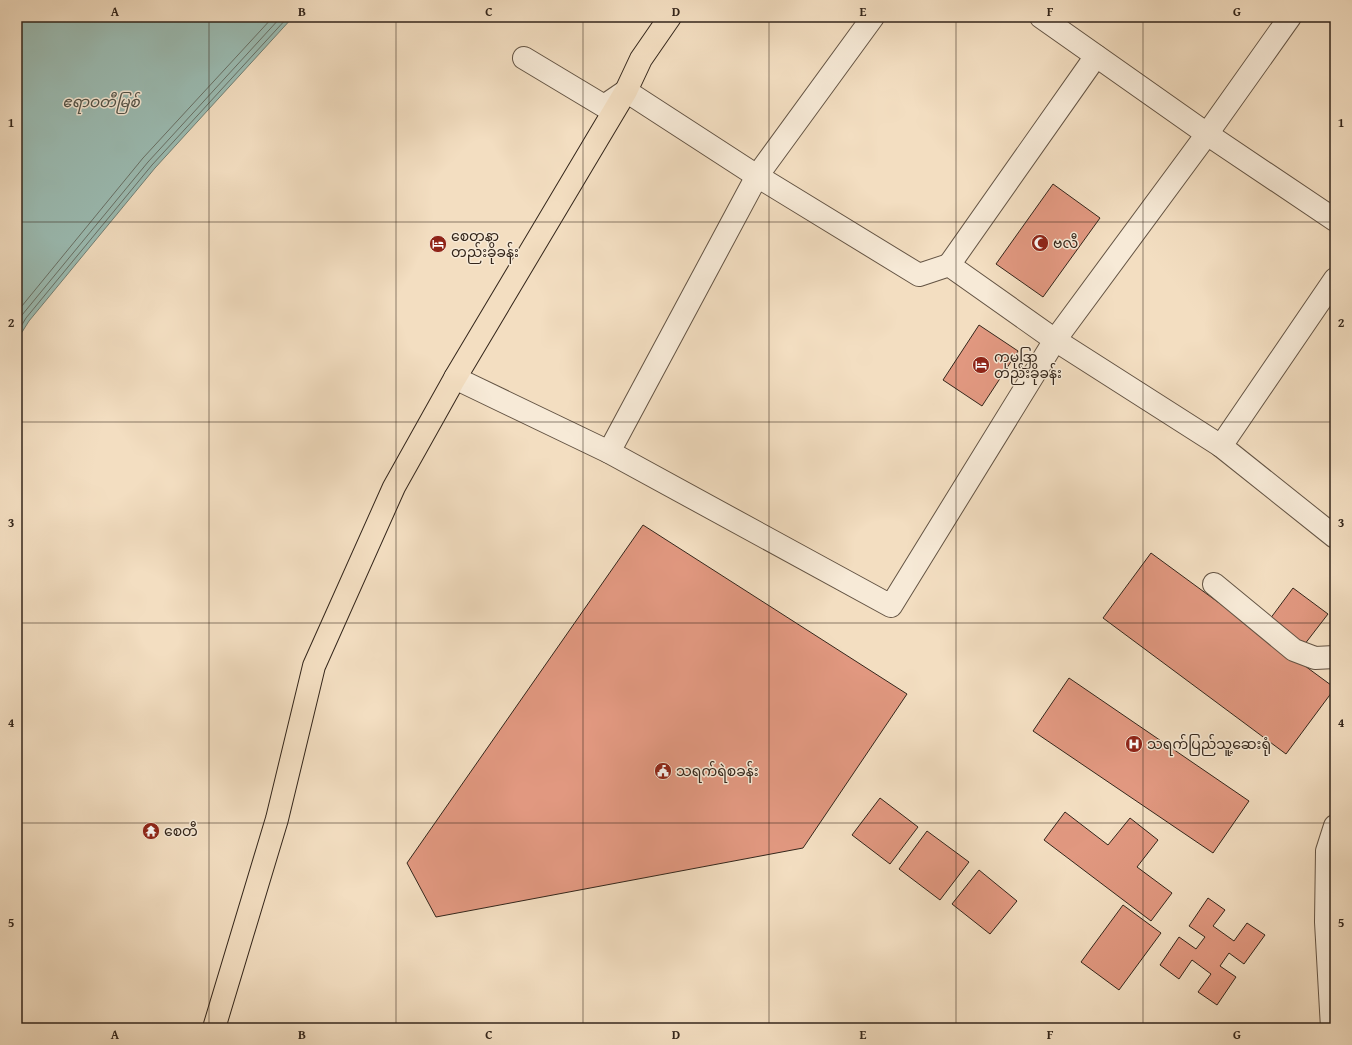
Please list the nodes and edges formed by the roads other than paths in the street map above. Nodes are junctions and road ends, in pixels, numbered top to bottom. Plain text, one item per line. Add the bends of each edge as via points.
1 (670, 17) edge
2 (873, 17) edge
3 (1041, 17) edge
4 (1290, 17) edge
5 (1096, 56) junction
6 (524, 58) dead end
7 (626, 91) junction
8 (1207, 134) junction
9 (757, 176) junction
10 (1335, 220) edge
11 (949, 265) junction
12 (1335, 279) edge
13 (1055, 340) junction
14 (455, 378) junction
15 (1221, 446) junction
16 (609, 452) junction
17 (1335, 537) edge
18 (1214, 584) dead end
19 (1335, 657) edge
20 (1335, 826) edge
21 (214, 1028) edge
22 (1332, 1028) edge

1 - 7 main road via 641,60
2 - 9 street
3 - 5 street
4 - 8 street
5 - 8 street
5 - 11 street
6 - 7 street via 604,106
7 - 9 street
7 - 14 main road
8 - 10 street
8 - 13 street
9 - 11 street via 919,275
9 - 16 street
11 - 13 street
12 - 15 street
13 - 15 street
13 - 16 street via 891,606
14 - 16 street
14 - 21 main road via 394,487 314,666 277,819
15 - 17 street
18 - 19 street via 1294,650 1315,658
20 - 22 street via 1327,851 1326,922

